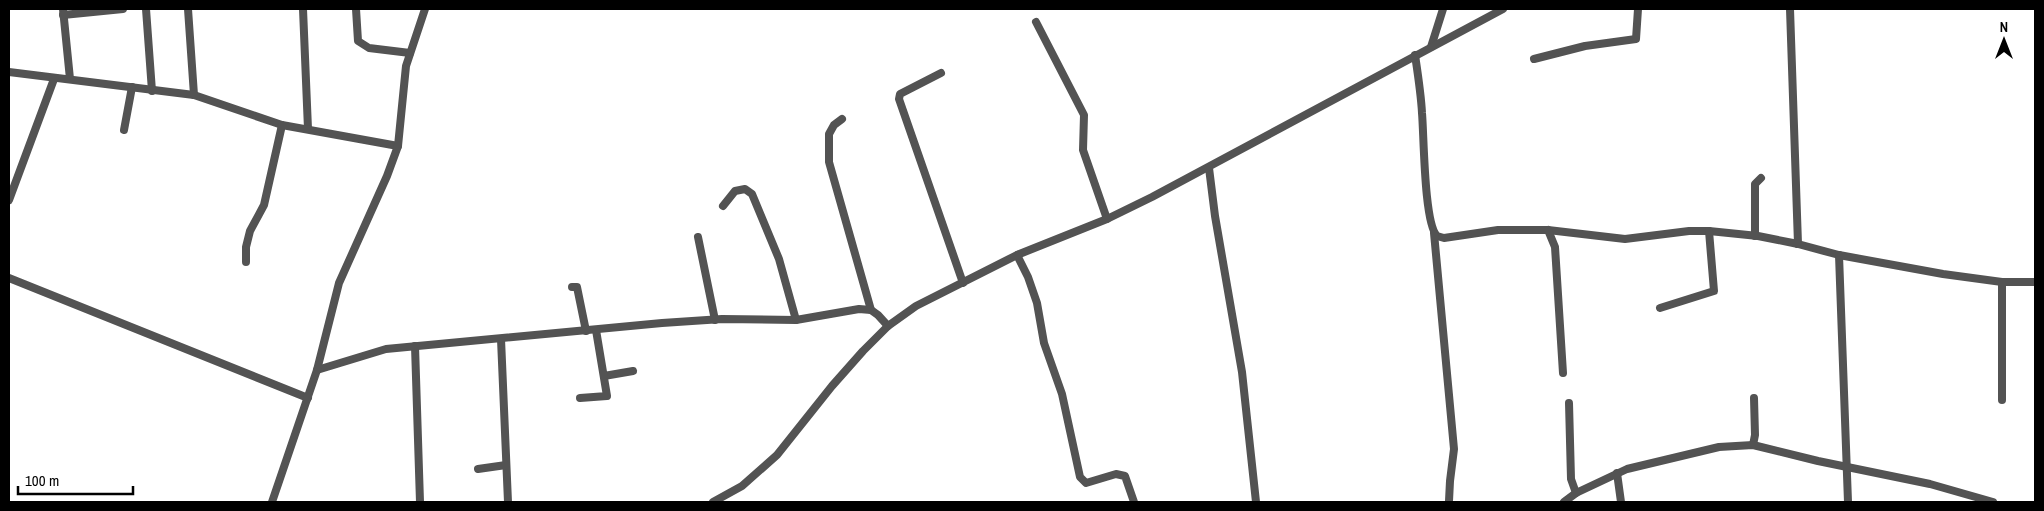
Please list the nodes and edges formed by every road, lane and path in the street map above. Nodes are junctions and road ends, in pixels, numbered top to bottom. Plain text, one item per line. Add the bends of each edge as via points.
1 (123, 9) edge
2 (146, 9) edge
3 (188, 9) edge
4 (303, 9) edge
5 (356, 9) edge
6 (425, 9) edge
7 (1443, 9) edge
8 (1504, 9) edge
9 (1638, 9) edge
10 (1790, 9) edge
11 (63, 12) edge
12 (1036, 22) dead end
13 (1431, 47) junction
14 (410, 53) junction
15 (1415, 55) junction
16 (1534, 59) dead end
17 (9, 72) edge
18 (941, 73) dead end
19 (54, 79) junction
20 (70, 79) junction
21 (132, 87) junction
22 (152, 91) junction
23 (194, 95) junction
24 (842, 119) dead end
25 (282, 125) junction
26 (308, 129) junction
27 (124, 130) dead end
28 (398, 146) junction
29 (1209, 168) junction
30 (1761, 178) dead end
31 (9, 200) edge
32 (723, 206) dead end
33 (1107, 218) junction
34 (1548, 230) junction
35 (1709, 230) junction
36 (1434, 233) junction
37 (1756, 236) junction
38 (698, 237) dead end
39 (1798, 244) junction
40 (1017, 255) junction
41 (1838, 255) junction
42 (246, 262) dead end
43 (9, 278) edge
44 (2002, 282) junction
45 (2035, 282) edge
46 (963, 283) junction
47 (572, 287) dead end
48 (1660, 308) dead end
49 (871, 310) junction
50 (715, 320) junction
51 (796, 320) junction
52 (888, 326) junction
53 (596, 330) junction
54 (586, 331) junction
55 (501, 338) junction
56 (415, 346) junction
57 (317, 370) junction
58 (633, 371) dead end
59 (1563, 373) dead end
60 (604, 376) junction
61 (308, 398) junction
62 (580, 398) dead end
63 (1754, 398) dead end
64 (2002, 400) dead end
65 (1569, 403) dead end
66 (1753, 445) junction
67 (506, 465) junction
68 (1846, 466) junction
69 (478, 469) dead end
70 (1617, 473) junction
71 (1576, 492) junction
72 (1449, 501) dead end
73 (272, 502) edge
74 (420, 502) edge
75 (508, 502) edge
76 (713, 502) edge
77 (1134, 502) edge
78 (1256, 502) edge
79 (1564, 502) edge
80 (1621, 502) edge
81 (1848, 502) edge
82 (1993, 502) edge

1 - 11 street
2 - 22 street
3 - 23 street
4 - 26 street
5 - 14 street via 358,41 369,48
6 - 14 street
7 - 13 street
8 - 13 street
9 - 16 street via 1636,39 1585,46
10 - 39 street
11 - 20 street
12 - 33 street via 1084,115 1083,150
13 - 15 street
14 - 28 street
15 - 29 street
15 - 36 street via 1425,182
17 - 19 street
18 - 46 street via 900,94 899,99
19 - 20 street
19 - 31 street
20 - 21 street
21 - 22 street
21 - 27 street
22 - 23 street
23 - 25 street
24 - 49 street via 834,124 829,134 829,162
25 - 26 street
25 - 42 street via 264,205 250,231
26 - 28 street
28 - 57 street via 339,283
29 - 33 street
29 - 78 street via 1242,372
30 - 37 street via 1755,184
32 - 51 street via 735,191 745,189 752,194 779,259
33 - 40 street
34 - 35 street via 1625,238
34 - 36 street via 1498,230 1444,238
34 - 59 street via 1555,247
35 - 37 street
35 - 48 street via 1714,291
36 - 72 street via 1454,449
37 - 39 street
38 - 50 street
39 - 41 street
40 - 46 street
40 - 77 street via 1037,303 1044,344 1062,394 1080,477 1086,483 1122,474
41 - 44 street
41 - 68 street
43 - 61 street
44 - 45 street
44 - 64 street
46 - 52 street via 916,306
47 - 54 street via 577,287
49 - 51 street via 859,309
49 - 52 street
50 - 51 street
50 - 53 street
52 - 76 street via 832,386 777,455 742,486
53 - 54 street
53 - 60 street
54 - 55 street
55 - 56 street
55 - 67 street
56 - 57 street via 374,351
56 - 74 street
57 - 61 street
58 - 60 street
60 - 62 street via 607,396
61 - 73 street
63 - 66 street
65 - 71 street via 1571,479
66 - 68 street
66 - 70 street via 1719,447
67 - 69 street
67 - 75 street
68 - 81 street
68 - 82 street
70 - 71 street
70 - 80 street
71 - 79 street

